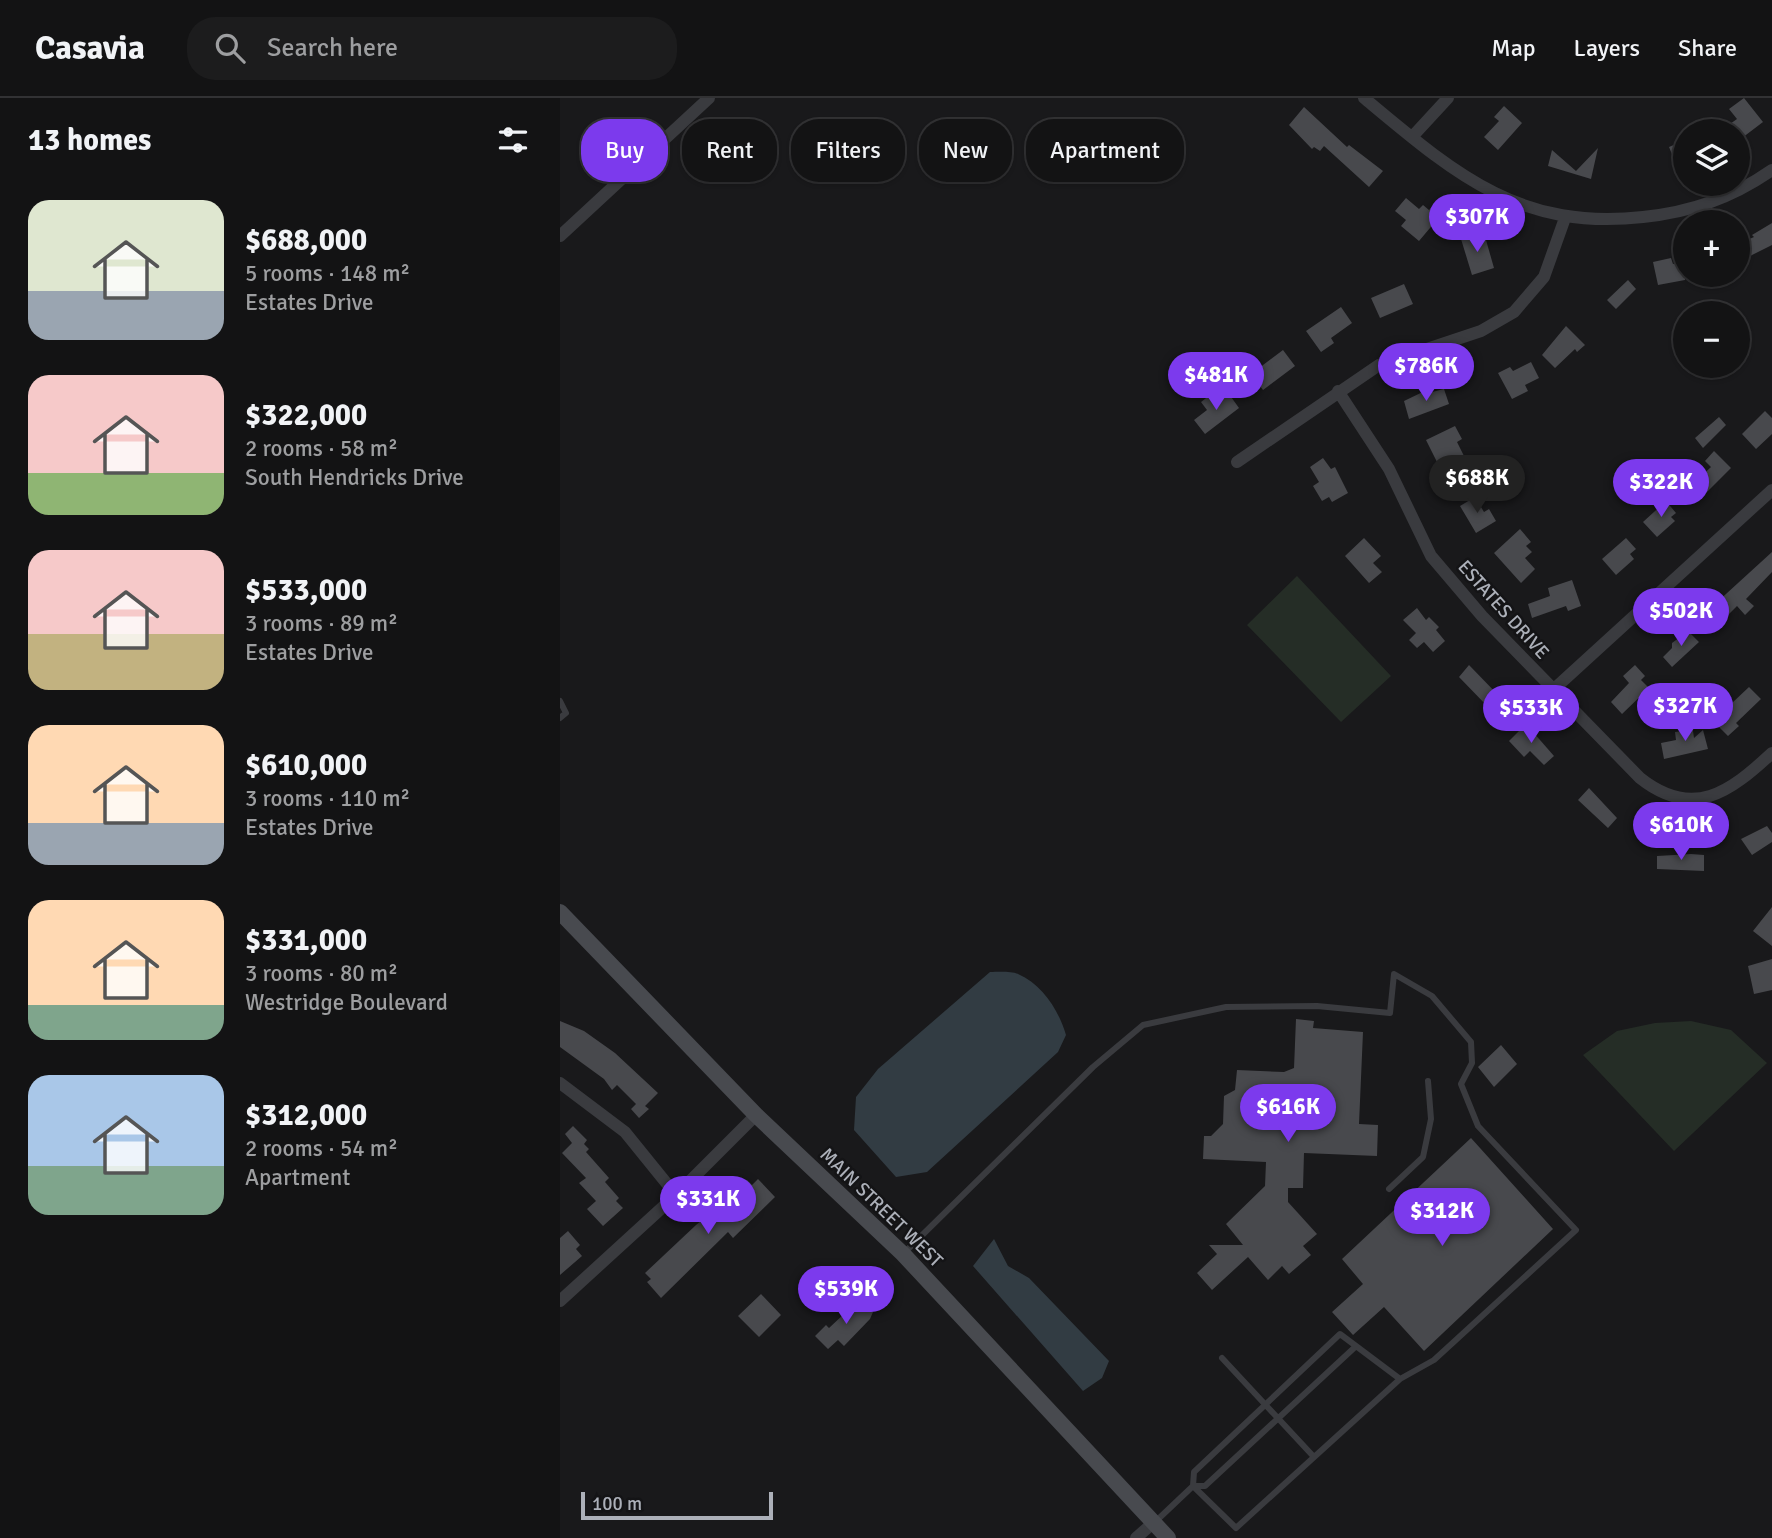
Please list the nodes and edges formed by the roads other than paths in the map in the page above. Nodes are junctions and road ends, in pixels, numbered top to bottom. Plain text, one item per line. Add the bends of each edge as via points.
1 (709, 98) edge
2 (1364, 98) edge
3 (1448, 98) edge
4 (1412, 137) junction
5 (1772, 170) edge
6 (1565, 218) junction
7 (560, 236) edge
8 (1338, 391) junction
9 (1237, 462) dead end
10 (1772, 490) edge
11 (1553, 690) junction
12 (560, 701) edge
13 (560, 718) edge
14 (1772, 753) edge
15 (560, 912) edge
16 (1428, 1082) dead end
17 (560, 1083) edge
18 (756, 1115) junction
19 (1389, 1189) dead end
20 (676, 1195) junction
21 (903, 1254) junction
22 (560, 1301) edge
23 (1354, 1348) junction
24 (1222, 1358) dead end
25 (1400, 1379) junction
26 (1265, 1405) junction
27 (1277, 1419) junction
28 (1314, 1457) junction
29 (1193, 1486) junction
30 (1153, 1523) junction
31 (1136, 1538) edge
32 (1168, 1538) edge

1 - 7 street
2 - 4 street
3 - 4 street
4 - 6 street via 1503,199
5 - 6 street via 1738,191 1689,210 1613,220
6 - 8 street via 1544,277 1514,312 1481,331 1379,365
8 - 9 street
8 - 11 street, ESTATES DRIVE via 1389,469 1431,556
10 - 11 street
11 - 14 street, ESTATES DRIVE via 1653,788 1678,798 1697,799 1729,789
12 - 13 lane via 566,713
15 - 18 main road, MAIN STREET WEST
16 - 19 lane via 1431,1119 1423,1157
17 - 20 street via 625,1132
18 - 20 street
18 - 21 main road, MAIN STREET WEST
20 - 22 street
21 - 25 lane via 1084,1076 1143,1026 1226,1007 1317,1006 1390,1013 1394,974 1432,996 1471,1042 1472,1063 1461,1084 1478,1126 1576,1230 1434,1360
21 - 30 main road, MAIN STREET WEST
23 - 25 lane
23 - 26 lane via 1340,1334
23 - 27 lane
24 - 26 lane
25 - 28 lane
26 - 27 lane
26 - 29 lane via 1194,1472
27 - 28 lane
27 - 29 lane via 1205,1486
28 - 29 lane via 1236,1528
29 - 30 lane
30 - 31 street
30 - 32 main road, MAIN STREET WEST

